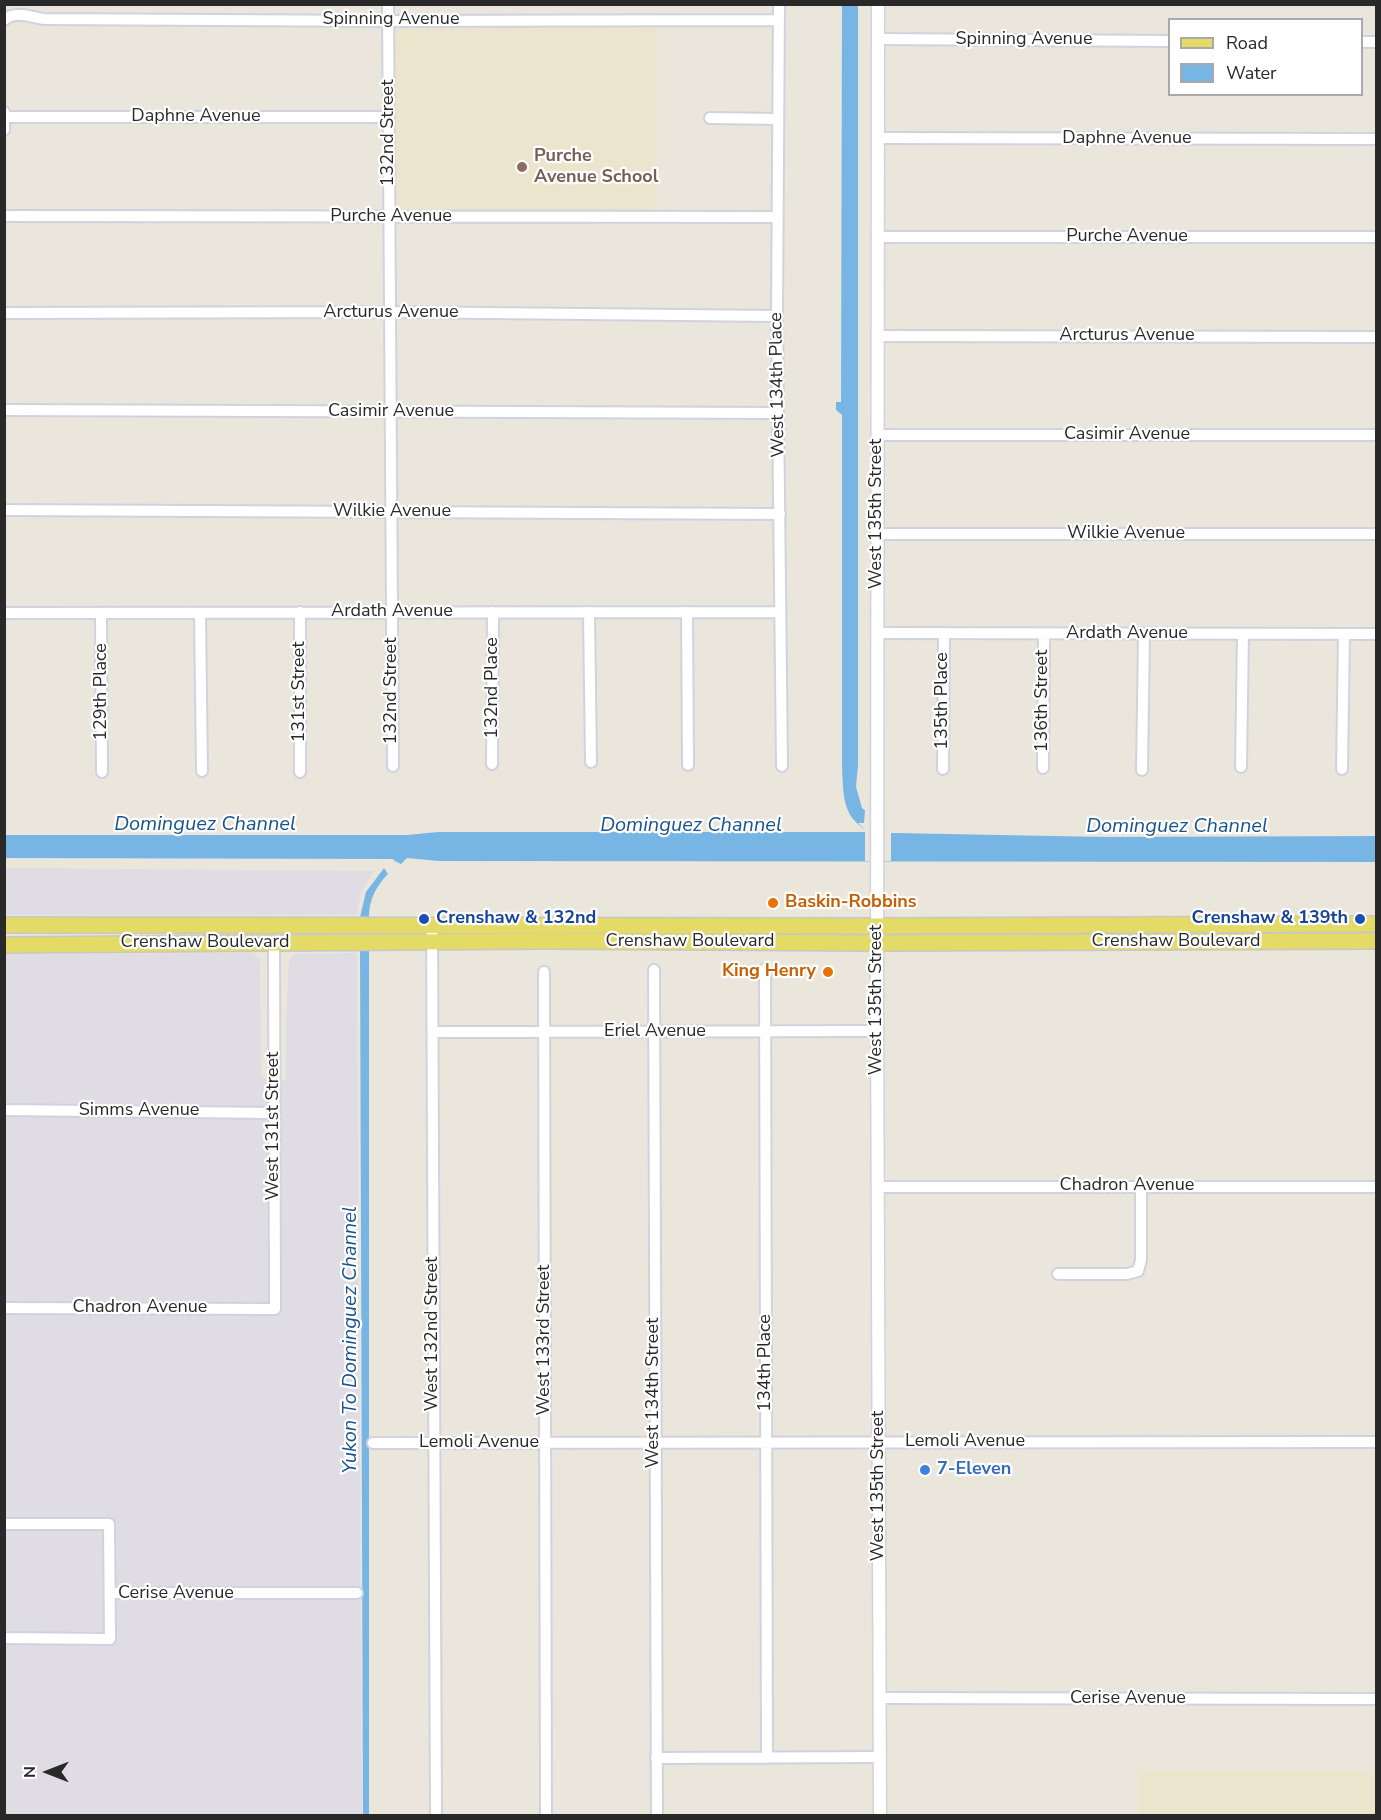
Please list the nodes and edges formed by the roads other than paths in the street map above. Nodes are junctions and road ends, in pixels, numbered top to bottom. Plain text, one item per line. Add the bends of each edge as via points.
1 (388, 4) edge
2 (779, 4) edge
3 (878, 4) edge
4 (4, 20) edge
5 (779, 20) junction
6 (388, 21) junction
7 (878, 39) junction
8 (1168, 41) edge
9 (4, 114) edge
10 (388, 117) junction
11 (710, 118) dead end
12 (778, 119) junction
13 (4, 130) edge
14 (877, 138) junction
15 (1377, 139) edge
16 (4, 216) edge
17 (389, 216) junction
18 (778, 217) junction
19 (877, 237) junction
20 (1377, 237) edge
21 (390, 312) junction
22 (4, 313) edge
23 (777, 315) junction
24 (877, 336) junction
25 (1377, 337) edge
26 (4, 410) edge
27 (390, 413) junction
28 (778, 413) junction
29 (877, 435) junction
30 (1377, 435) edge
31 (4, 510) edge
32 (391, 512) junction
33 (780, 514) junction
34 (876, 534) junction
35 (1377, 534) edge
36 (101, 612) junction
37 (200, 612) junction
38 (300, 612) junction
39 (392, 612) junction
40 (493, 612) junction
41 (589, 612) junction
42 (687, 612) junction
43 (780, 612) junction
44 (4, 613) edge
45 (877, 633) junction
46 (944, 634) junction
47 (1044, 634) junction
48 (1243, 634) junction
49 (1344, 634) junction
50 (1377, 634) edge
51 (1144, 635) junction
52 (591, 762) dead end
53 (492, 764) dead end
54 (688, 765) dead end
55 (393, 766) dead end
56 (782, 766) dead end
57 (1241, 767) dead end
58 (1043, 768) dead end
59 (943, 769) dead end
60 (1342, 769) dead end
61 (1142, 770) dead end
62 (201, 771) dead end
63 (300, 771) dead end
64 (102, 772) dead end
65 (1377, 924) edge
66 (4, 925) edge
67 (432, 925) junction
68 (1203, 925) junction
69 (274, 926) junction
70 (877, 926) junction
71 (1009, 926) junction
72 (1377, 941) edge
73 (432, 942) junction
74 (1009, 942) junction
75 (1202, 942) junction
76 (274, 943) junction
77 (877, 943) junction
78 (4, 945) edge
79 (765, 969) dead end
80 (654, 970) dead end
81 (544, 972) dead end
82 (544, 1031) junction
83 (877, 1031) junction
84 (433, 1032) junction
85 (653, 1032) junction
86 (765, 1032) junction
87 (4, 1110) edge
88 (273, 1113) junction
89 (1141, 1186) junction
90 (878, 1187) junction
91 (1377, 1187) edge
92 (1058, 1274) dead end
93 (4, 1308) edge
94 (275, 1309) joint
95 (766, 1442) junction
96 (878, 1442) junction
97 (1377, 1442) edge
98 (373, 1443) dead end
99 (433, 1443) junction
100 (545, 1443) junction
101 (655, 1443) junction
102 (4, 1524) edge
103 (110, 1593) junction
104 (357, 1593) dead end
105 (4, 1638) edge
106 (880, 1698) junction
107 (1377, 1700) edge
108 (880, 1757) junction
109 (656, 1758) junction
110 (767, 1758) junction
111 (436, 1815) edge
112 (546, 1815) edge
113 (657, 1815) edge
114 (880, 1815) edge

1 - 6 street, 132nd Street
2 - 5 street, West 134th Place
3 - 7 street, West 135th Street
4 - 6 street, Spinning Avenue via 17,14 44,19
5 - 6 street, Spinning Avenue
5 - 12 street, West 134th Place
6 - 10 street, 132nd Street
7 - 8 street, Spinning Avenue
7 - 14 street, West 135th Street
9 - 10 street, Daphne Avenue
9 - 13 street
10 - 17 street, 132nd Street
11 - 12 street
12 - 18 street, West 134th Place
14 - 15 street, Daphne Avenue
14 - 19 street, West 135th Street
16 - 17 street, Purche Avenue
17 - 18 street, Purche Avenue
17 - 21 street, 132nd Street
18 - 23 street, West 134th Place
19 - 20 street, Purche Avenue
19 - 24 street, West 135th Street
21 - 22 street, Arcturus Avenue
21 - 23 street, Arcturus Avenue
21 - 27 street, 132nd Street
23 - 28 street, West 134th Place
24 - 25 street, Arcturus Avenue
24 - 29 street, West 135th Street
26 - 27 street, Casimir Avenue
27 - 28 street, Casimir Avenue
27 - 32 street, 132nd Street
28 - 33 street, West 134th Place
29 - 30 street, Casimir Avenue
29 - 34 street, West 135th Street
31 - 32 street, Wilkie Avenue
32 - 33 street, Wilkie Avenue
32 - 39 street, 132nd Street
33 - 43 street, West 134th Place
34 - 35 street, Wilkie Avenue
34 - 45 street, West 135th Street
36 - 37 street, Ardath Avenue
36 - 44 street, Ardath Avenue
36 - 64 street, 129th Place
37 - 38 street, Ardath Avenue
37 - 62 street
38 - 39 street, Ardath Avenue
38 - 63 street, 131st Street
39 - 40 street, Ardath Avenue
39 - 55 street, 132nd Street
40 - 41 street, Ardath Avenue
40 - 53 street, 132nd Place
41 - 42 street, Ardath Avenue
41 - 52 street
42 - 43 street, Ardath Avenue
42 - 54 street
43 - 56 street, West 134th Place
45 - 46 street, Ardath Avenue
45 - 70 street, West 135th Street
46 - 47 street, Ardath Avenue
46 - 59 street, 135th Place
47 - 51 street, Ardath Avenue
47 - 58 street, 136th Street
48 - 49 street, Ardath Avenue
48 - 51 street, Ardath Avenue
48 - 57 street
49 - 50 street, Ardath Avenue
49 - 60 street
51 - 61 street
65 - 68 main road, Crenshaw Boulevard
66 - 69 main road, Crenshaw Boulevard
67 - 69 main road, Crenshaw Boulevard
67 - 70 main road, Crenshaw Boulevard
67 - 73 street, West 132nd Street
68 - 71 main road, Crenshaw Boulevard
68 - 75 main road
69 - 76 main road
70 - 71 main road, Crenshaw Boulevard
70 - 77 street, West 135th Street
71 - 74 main road
72 - 75 main road, Crenshaw Boulevard
73 - 76 main road, Crenshaw Boulevard
73 - 77 main road, Crenshaw Boulevard
73 - 84 street, West 132nd Street
74 - 75 main road, Crenshaw Boulevard
74 - 77 main road, Crenshaw Boulevard
76 - 78 main road, Crenshaw Boulevard
76 - 88 street, West 131st Street
77 - 83 street, West 135th Street
79 - 86 street, 134th Place
80 - 85 street, West 134th Street
81 - 82 street, West 133rd Street
82 - 84 street, Eriel Avenue
82 - 85 street, Eriel Avenue
82 - 100 street, West 133rd Street
83 - 86 street, Eriel Avenue
83 - 90 street, West 135th Street
84 - 99 street, West 132nd Street
85 - 86 street, Eriel Avenue
85 - 101 street, West 134th Street
86 - 95 street, 134th Place
87 - 88 street, Simms Avenue
88 - 94 street, West 131st Street
89 - 90 street, Chadron Avenue
89 - 91 street, Chadron Avenue
89 - 92 street via 1138,1271
90 - 96 street, West 135th Street
93 - 94 street, Chadron Avenue
95 - 96 street, Lemoli Avenue
95 - 101 street, Lemoli Avenue
95 - 110 street, 134th Place
96 - 97 street, Lemoli Avenue
96 - 106 street, West 135th Street
98 - 99 street, Lemoli Avenue
99 - 100 street, Lemoli Avenue
99 - 111 street, West 132nd Street
100 - 101 street, Lemoli Avenue
100 - 112 street, West 133rd Street
101 - 109 street, West 134th Street
102 - 103 street via 110,1524
103 - 104 street, Cerise Avenue
103 - 105 street, Cerise Avenue via 110,1638
106 - 107 street, Cerise Avenue
106 - 108 street, West 135th Street
108 - 110 street
108 - 114 street, West 135th Street
109 - 110 street
109 - 113 street, West 134th Street

